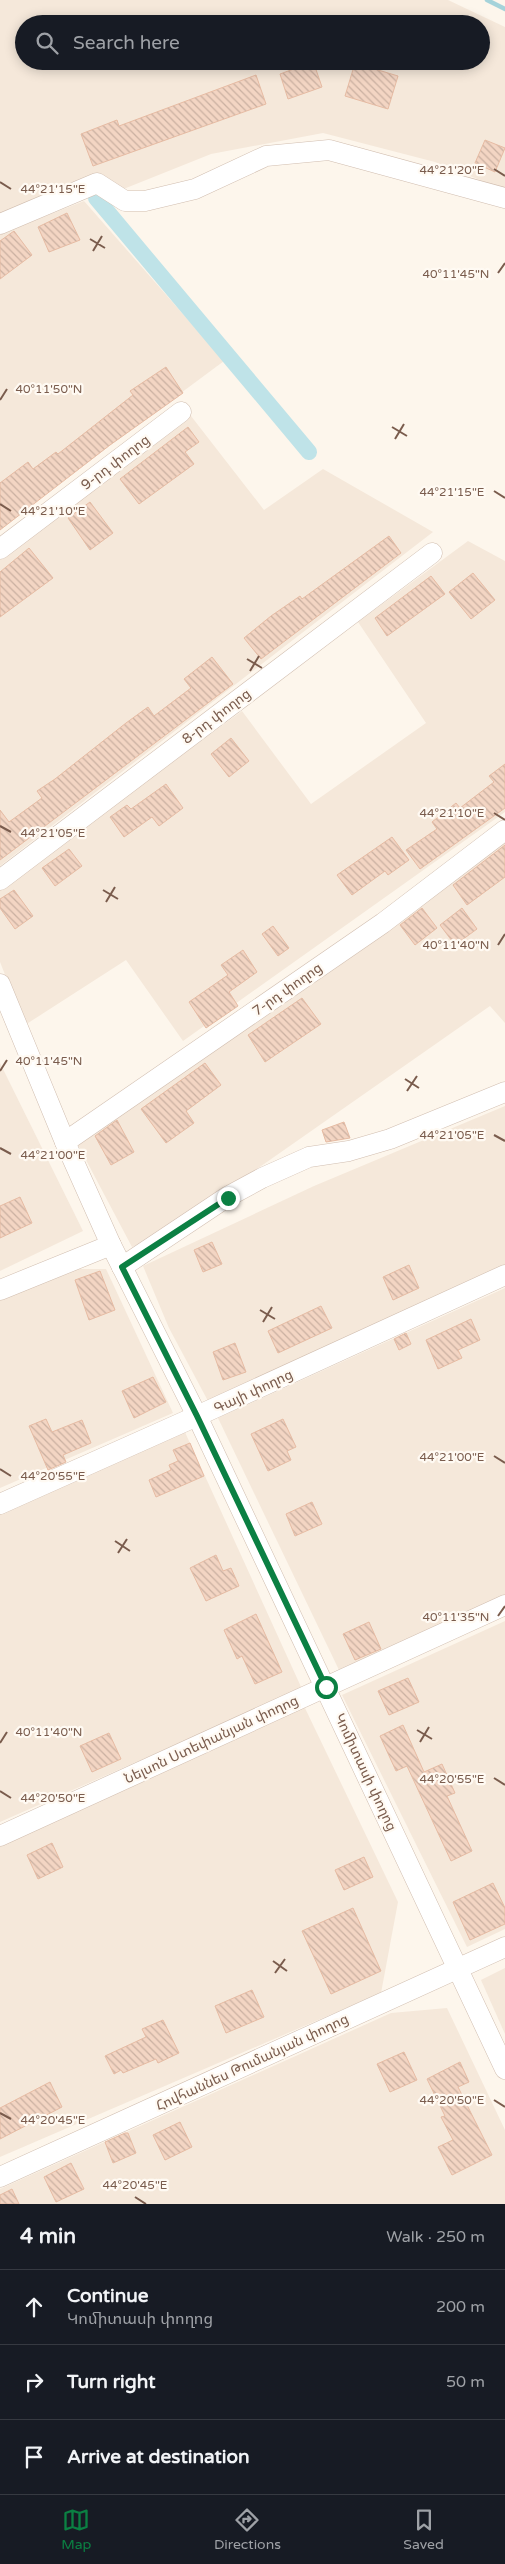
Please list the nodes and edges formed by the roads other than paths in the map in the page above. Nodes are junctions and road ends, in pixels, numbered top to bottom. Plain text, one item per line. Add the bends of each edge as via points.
1 (505, 198) edge
2 (0, 224) edge
3 (181, 412) dead end
4 (0, 549) edge
5 (432, 553) dead end
6 (505, 830) edge
7 (0, 880) edge
8 (0, 984) edge
9 (505, 1092) edge
10 (65, 1142) junction
11 (111, 1245) junction
12 (122, 1267) junction
13 (505, 1274) edge
14 (0, 1290) edge
15 (197, 1416) junction
16 (0, 1504) edge
17 (505, 1605) edge
18 (326, 1687) junction
19 (0, 1836) edge
20 (505, 1947) edge
21 (459, 1968) junction
22 (505, 2069) edge
23 (0, 2177) edge

1 - 2 street via 328,150 266,156 195,189 145,201 125,201 97,183
3 - 4 street, 9-րդ փողոց
5 - 7 street, 8-րդ փողոց
6 - 10 street, 7-րդ փողոց via 384,923
8 - 10 street, Կոմիտասի փողոց
9 - 12 street via 390,1139 349,1152 308,1157 270,1174
10 - 11 street, Կոմիտասի փողոց
11 - 12 street, Կոմիտասի փողոց
11 - 14 street
12 - 15 street, Կոմիտասի փողոց
13 - 15 street, Գայի փողոց
15 - 16 street, Գայի փողոց
15 - 18 street, Կոմիտասի փողոց
17 - 18 street, Նելսոն Ստեփանյան փողոց
18 - 19 street, Նելսոն Ստեփանյան փողոց
18 - 21 street, Կոմիտասի փողոց
20 - 21 street, Հովհաննես Թումանյան փողոց
21 - 22 street, Կոմիտասի փողոց
21 - 23 street, Հովհաննես Թումանյան փողոց

